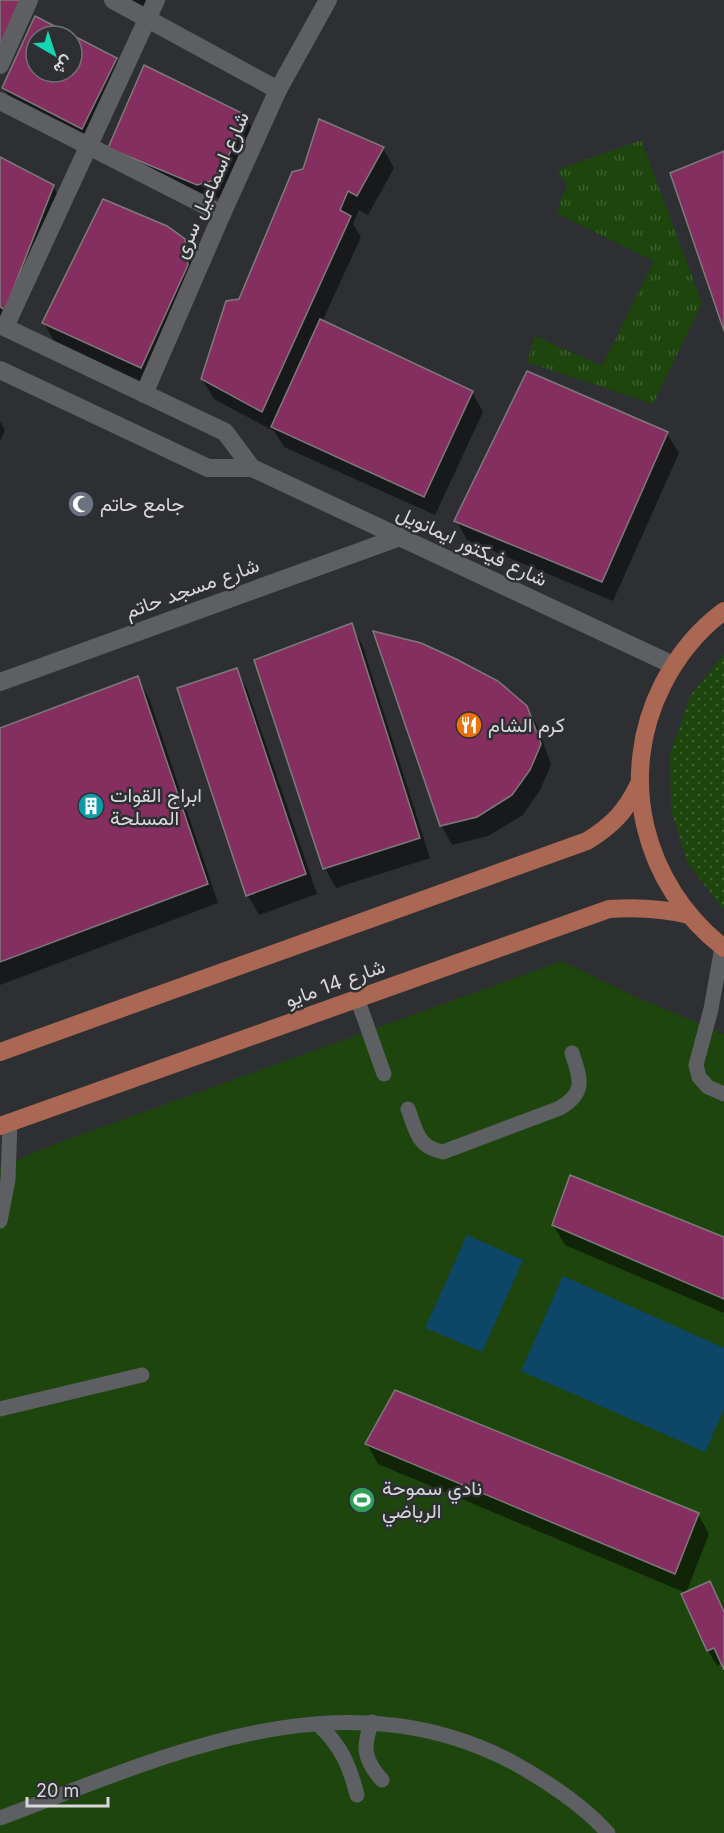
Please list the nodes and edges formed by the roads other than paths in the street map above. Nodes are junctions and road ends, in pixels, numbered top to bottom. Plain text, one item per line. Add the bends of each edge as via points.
1 (29, 0) edge
2 (112, 0) edge
3 (156, 0) edge
4 (328, 0) edge
5 (147, 19) junction
6 (0, 65) edge
7 (278, 90) junction
8 (0, 102) edge
9 (88, 146) junction
10 (222, 214) junction
11 (2, 326) edge
12 (0, 370) edge
13 (144, 394) junction
14 (252, 468) junction
15 (400, 537) junction
16 (724, 611) edge
17 (673, 665) junction
18 (0, 682) edge
19 (639, 784) junction
20 (689, 915) junction
21 (723, 947) edge
22 (357, 999) junction
23 (0, 1053) edge
24 (572, 1053) dead end
25 (384, 1074) dead end
26 (724, 1094) edge
27 (408, 1109) dead end
28 (5, 1124) edge
29 (0, 1221) edge
30 (142, 1375) dead end
31 (0, 1409) edge
32 (372, 1722) junction
33 (318, 1724) junction
34 (382, 1780) dead end
35 (357, 1795) dead end
36 (0, 1818) edge
37 (608, 1833) edge

1 - 6 street
2 - 5 street
3 - 5 street
4 - 7 street, شارع اسماعيل سرى
5 - 7 street
5 - 9 street
7 - 10 street, شارع اسماعيل سرى
8 - 9 street
9 - 10 street
9 - 11 street
10 - 13 street, شارع اسماعيل سرى
11 - 13 street, شارع فيكتور ايمانويل
12 - 14 street, شارع فيكتور ايمانويل via 208,468
13 - 14 street, شارع فيكتور ايمانويل via 225,432
14 - 15 street, شارع فيكتور ايمانويل
15 - 17 street, شارع فيكتور ايمانويل
15 - 18 street, شارع مسجد حاتم
16 - 17 main road via 692,640
17 - 19 main road via 654,703 642,743
19 - 20 main road via 644,824 658,865
19 - 23 main road via 618,817 587,841
20 - 21 main road
20 - 22 main road, شارع 14 مايو via 648,907 609,909
21 - 26 lane via 696,1065 699,1077 708,1087
22 - 25 lane
22 - 28 main road, شارع 14 مايو
24 - 27 lane via 580,1078 571,1101 443,1152 423,1144
28 - 29 lane via 9,1180
30 - 31 lane
32 - 33 lane
32 - 34 lane via 365,1753
32 - 37 lane via 433,1732 492,1752 546,1781 595,1818
33 - 35 lane via 344,1755
33 - 36 lane via 260,1731 203,1744

